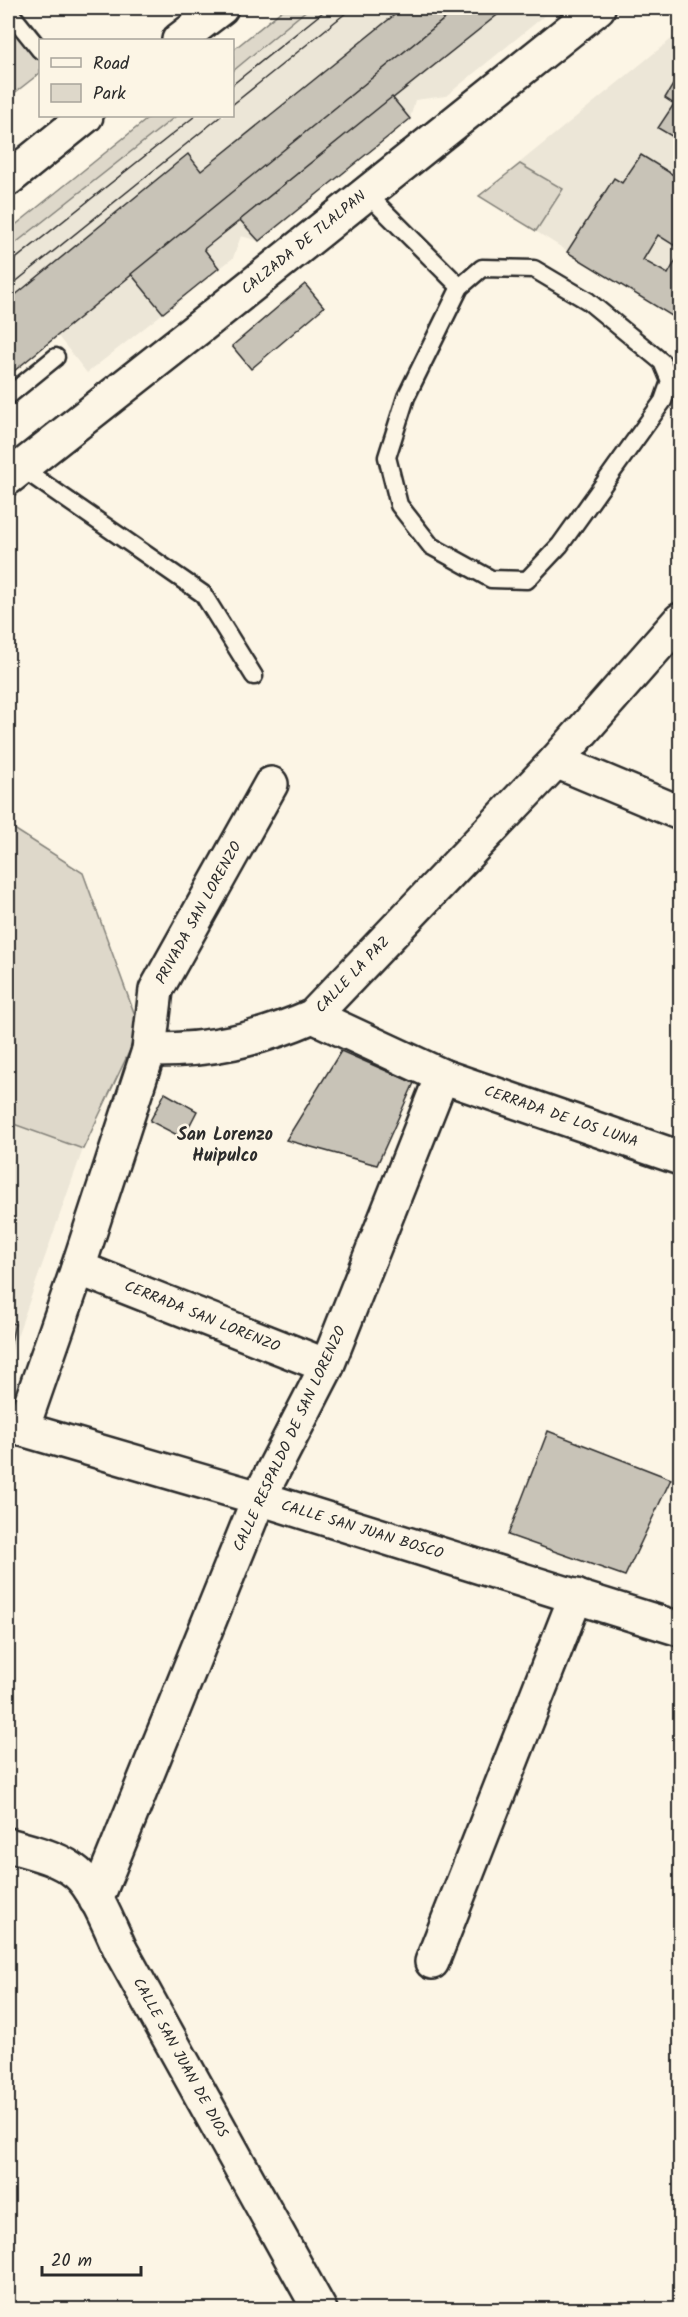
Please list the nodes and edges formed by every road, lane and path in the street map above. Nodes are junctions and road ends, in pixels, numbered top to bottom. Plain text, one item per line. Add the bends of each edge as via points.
1 (221, 8) edge
2 (598, 8) edge
3 (8, 10) edge
4 (180, 39) edge
5 (39, 49) edge
6 (85, 117) edge
7 (8, 179) edge
8 (366, 193) junction
9 (460, 287) junction
10 (56, 357) dead end
11 (8, 396) edge
12 (14, 472) edge
13 (681, 620) edge
14 (254, 676) dead end
15 (556, 761) junction
16 (271, 784) dead end
17 (681, 813) edge
18 (313, 1016) junction
19 (149, 1050) junction
20 (442, 1077) junction
21 (681, 1158) edge
22 (78, 1268) junction
23 (327, 1366) junction
24 (15, 1427) edge
25 (259, 1498) junction
26 (576, 1596) junction
27 (681, 1629) edge
28 (8, 1845) edge
29 (96, 1900) junction
30 (432, 1962) dead end
31 (318, 2309) edge

1 - 4 street
2 - 8 street, CALZADA DE TLALPAN
3 - 5 lane
6 - 7 street
8 - 9 lane
8 - 12 street, CALZADA DE TLALPAN
9 - 9 lane via 406,397 387,457 399,505 431,546 491,579 527,580 574,526 663,401 670,381 662,362 588,301 534,270 482,268
10 - 11 lane
12 - 14 lane via 203,594
13 - 15 street, CALLE LA PAZ
15 - 17 street
15 - 18 street, CALLE LA PAZ
16 - 19 street, PRIVADA SAN LORENZO via 156,990
18 - 19 street, CALLE LA PAZ via 232,1044
18 - 20 street, CERRADA DE LOS LUNA
19 - 22 street
20 - 21 street, CERRADA DE LOS LUNA
20 - 23 street, CALLE RESPALDO DE SAN LORENZO
22 - 23 street, CERRADA SAN LORENZO
22 - 24 street
23 - 25 street, CALLE RESPALDO DE SAN LORENZO
24 - 25 street, CALLE SAN JUAN BOSCO
25 - 26 street, CALLE SAN JUAN BOSCO
25 - 29 street, CALLE RESPALDO DE SAN LORENZO
26 - 27 street, CALLE SAN JUAN BOSCO
26 - 30 street
28 - 29 street, CALLE SAN JUAN DE DIOS via 46,1856 78,1874
29 - 31 street, CALLE SAN JUAN DE DIOS

